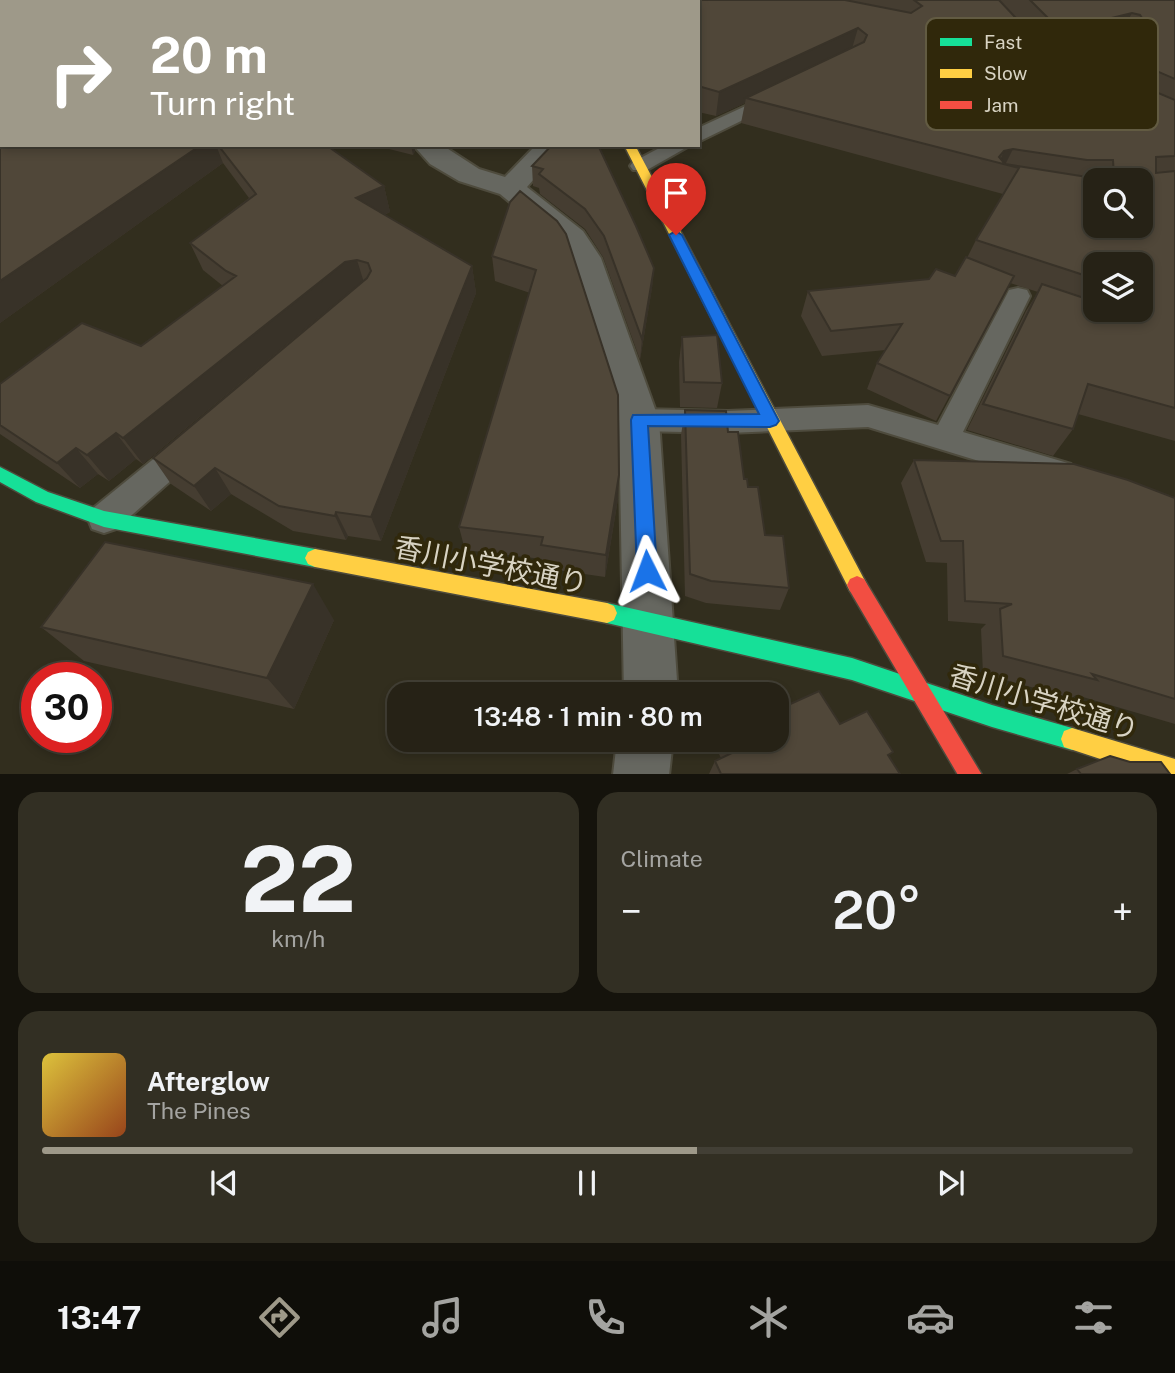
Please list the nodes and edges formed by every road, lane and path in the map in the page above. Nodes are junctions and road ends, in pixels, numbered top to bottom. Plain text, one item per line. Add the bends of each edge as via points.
1 (792, 89) edge
2 (700, 135) edge
3 (428, 147) edge
4 (549, 147) edge
5 (630, 147) edge
6 (677, 147) edge
7 (640, 166) junction
8 (510, 188) junction
9 (1019, 297) dead end
10 (639, 420) junction
11 (770, 421) junction
12 (208, 430) edge
13 (945, 439) junction
14 (0, 474) edge
15 (1087, 481) edge
16 (104, 519) junction
17 (649, 621) junction
18 (651, 682) edge
19 (919, 691) junction
20 (644, 752) edge
21 (1175, 771) edge
22 (641, 774) edge
23 (970, 774) edge

1 - 2 lane
3 - 8 street via 469,175
4 - 8 street
5 - 7 street
6 - 7 lane
7 - 11 street
8 - 10 street via 572,238 585,258
9 - 13 lane
10 - 11 lane
10 - 17 street
11 - 13 lane via 868,416
11 - 19 street via 858,588
12 - 16 lane
13 - 15 lane
14 - 16 street, 香川小学校通り via 42,497
16 - 17 street, 香川小学校通り
17 - 18 street
17 - 19 street, 香川小学校通り via 852,669
19 - 21 street, 香川小学校通り
19 - 23 street
20 - 22 street

